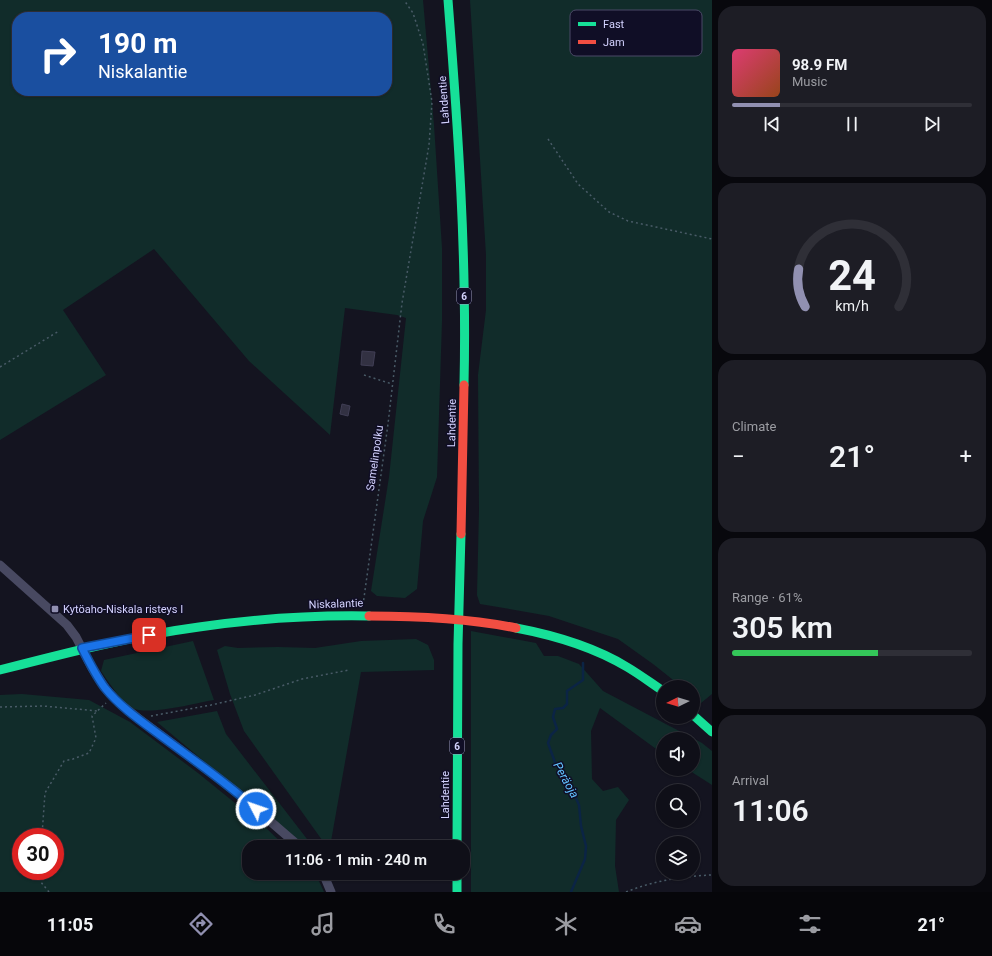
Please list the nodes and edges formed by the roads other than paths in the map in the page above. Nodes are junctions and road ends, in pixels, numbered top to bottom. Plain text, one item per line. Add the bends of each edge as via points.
1 (448, 0) edge
2 (0, 565) edge
3 (82, 648) junction
4 (0, 670) edge
5 (656, 686) edge
6 (700, 721) edge
7 (712, 732) edge
8 (292, 840) edge
9 (457, 840) edge
10 (326, 880) edge
11 (457, 880) edge
12 (331, 892) edge
13 (457, 892) edge

1 - 9 main road, Lahdentie / 6 via 458,134 466,355 458,644
2 - 3 street via 67,625
3 - 4 main road, Niskalantie
3 - 5 main road, Niskalantie via 162,632 256,620 361,615 445,618 494,623 578,645 608,657
3 - 8 street via 92,668 113,696 138,718 234,790
6 - 7 main road
10 - 12 street
11 - 13 main road

